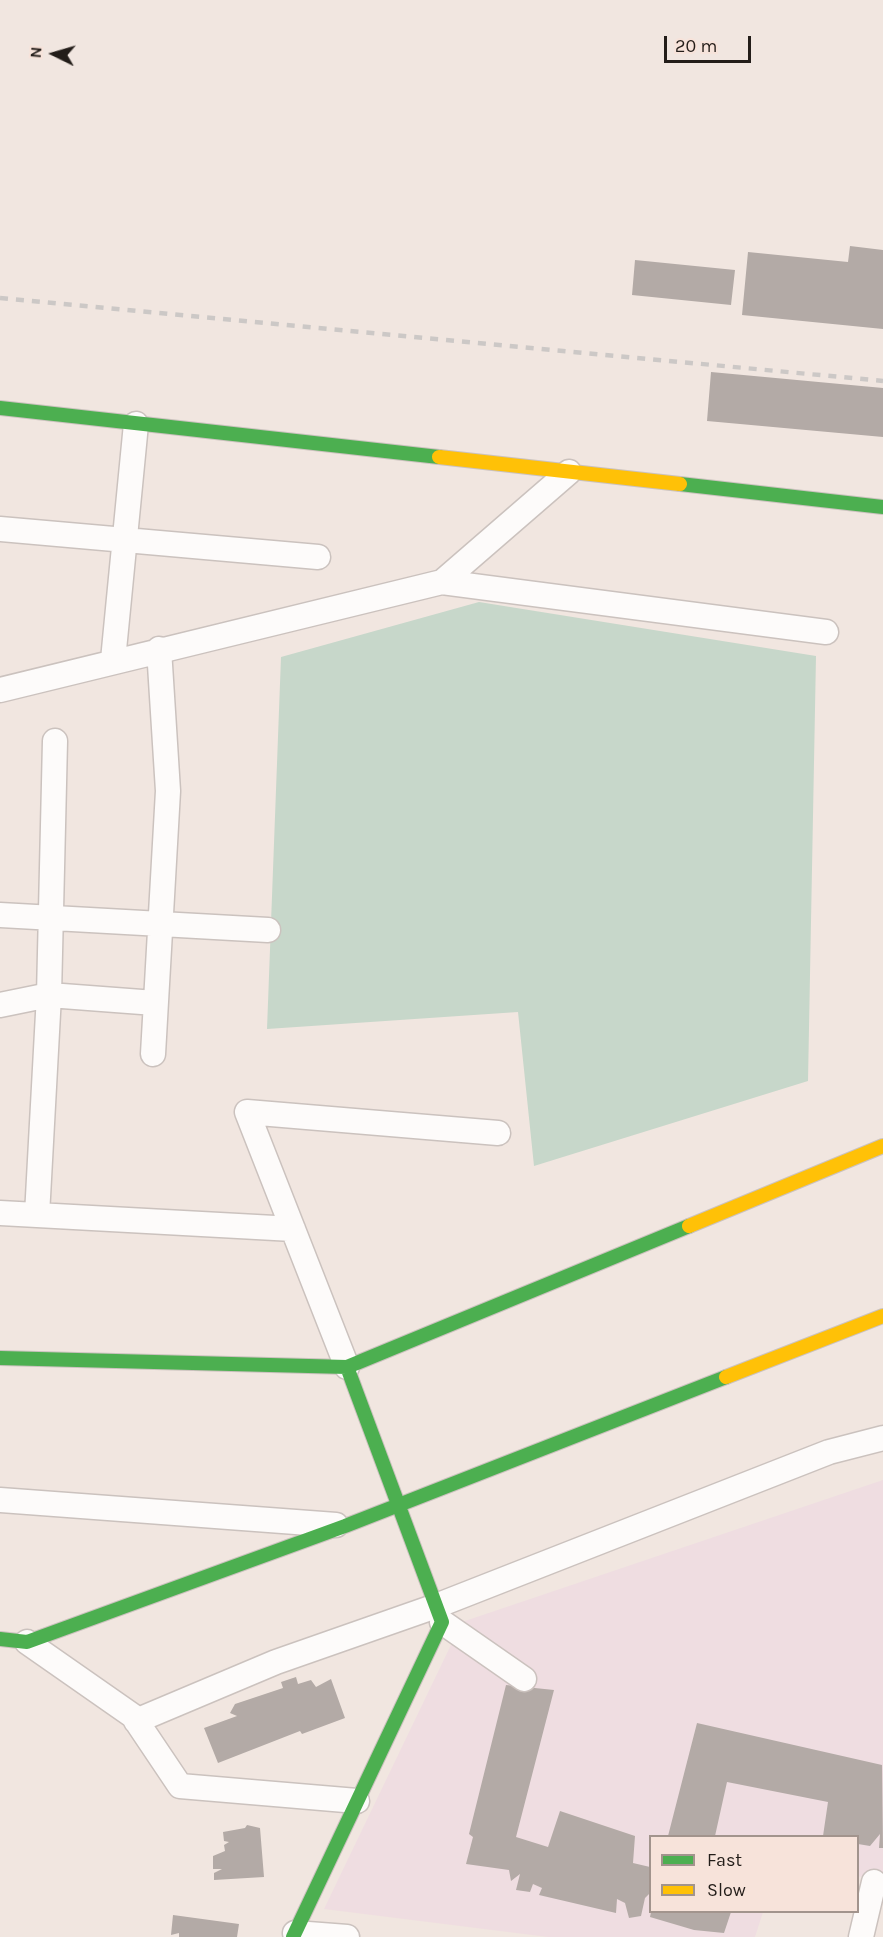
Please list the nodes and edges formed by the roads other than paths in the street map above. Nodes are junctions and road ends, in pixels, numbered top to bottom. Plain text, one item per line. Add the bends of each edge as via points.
1 (0, 408) edge
2 (136, 424) junction
3 (569, 472) junction
4 (883, 507) edge
5 (0, 529) edge
6 (125, 538) junction
7 (318, 557) dead end
8 (442, 582) junction
9 (825, 632) dead end
10 (159, 649) junction
11 (113, 660) junction
12 (0, 690) edge
13 (54, 741) dead end
14 (0, 915) edge
15 (52, 918) junction
16 (159, 924) junction
17 (268, 930) dead end
18 (49, 995) junction
19 (155, 1003) junction
20 (0, 1005) edge
21 (153, 1054) dead end
22 (498, 1133) dead end
23 (883, 1146) edge
24 (0, 1213) edge
25 (37, 1215) junction
26 (293, 1229) junction
27 (883, 1316) edge
28 (0, 1358) edge
29 (347, 1367) junction
30 (883, 1438) edge
31 (0, 1500) edge
32 (399, 1506) junction
33 (345, 1526) junction
34 (439, 1614) junction
35 (0, 1639) edge
36 (27, 1642) junction
37 (524, 1679) dead end
38 (136, 1721) junction
39 (357, 1801) junction
40 (872, 1881) edge
41 (294, 1935) edge
42 (346, 1937) edge
43 (861, 1937) edge

1 - 2 street
2 - 3 street
2 - 6 street
3 - 4 street
3 - 8 street
5 - 6 street
6 - 7 street
6 - 11 street
8 - 9 street
8 - 10 street
10 - 11 street
10 - 16 street via 168,791
11 - 12 street
13 - 15 street
14 - 15 street
15 - 16 street
15 - 18 street
16 - 17 street
16 - 19 street
18 - 19 street
18 - 20 street
18 - 25 street
19 - 21 street
22 - 26 street via 247,1112
23 - 29 street
24 - 25 street
25 - 26 street
26 - 29 street
27 - 32 street
28 - 29 street
29 - 32 street
30 - 34 street via 829,1452
31 - 33 street
32 - 33 street
32 - 34 street
33 - 36 street
34 - 37 street
34 - 38 street via 276,1662
34 - 39 street
35 - 36 street
36 - 38 street
38 - 39 street via 180,1786
39 - 41 street
40 - 43 street
41 - 42 street

